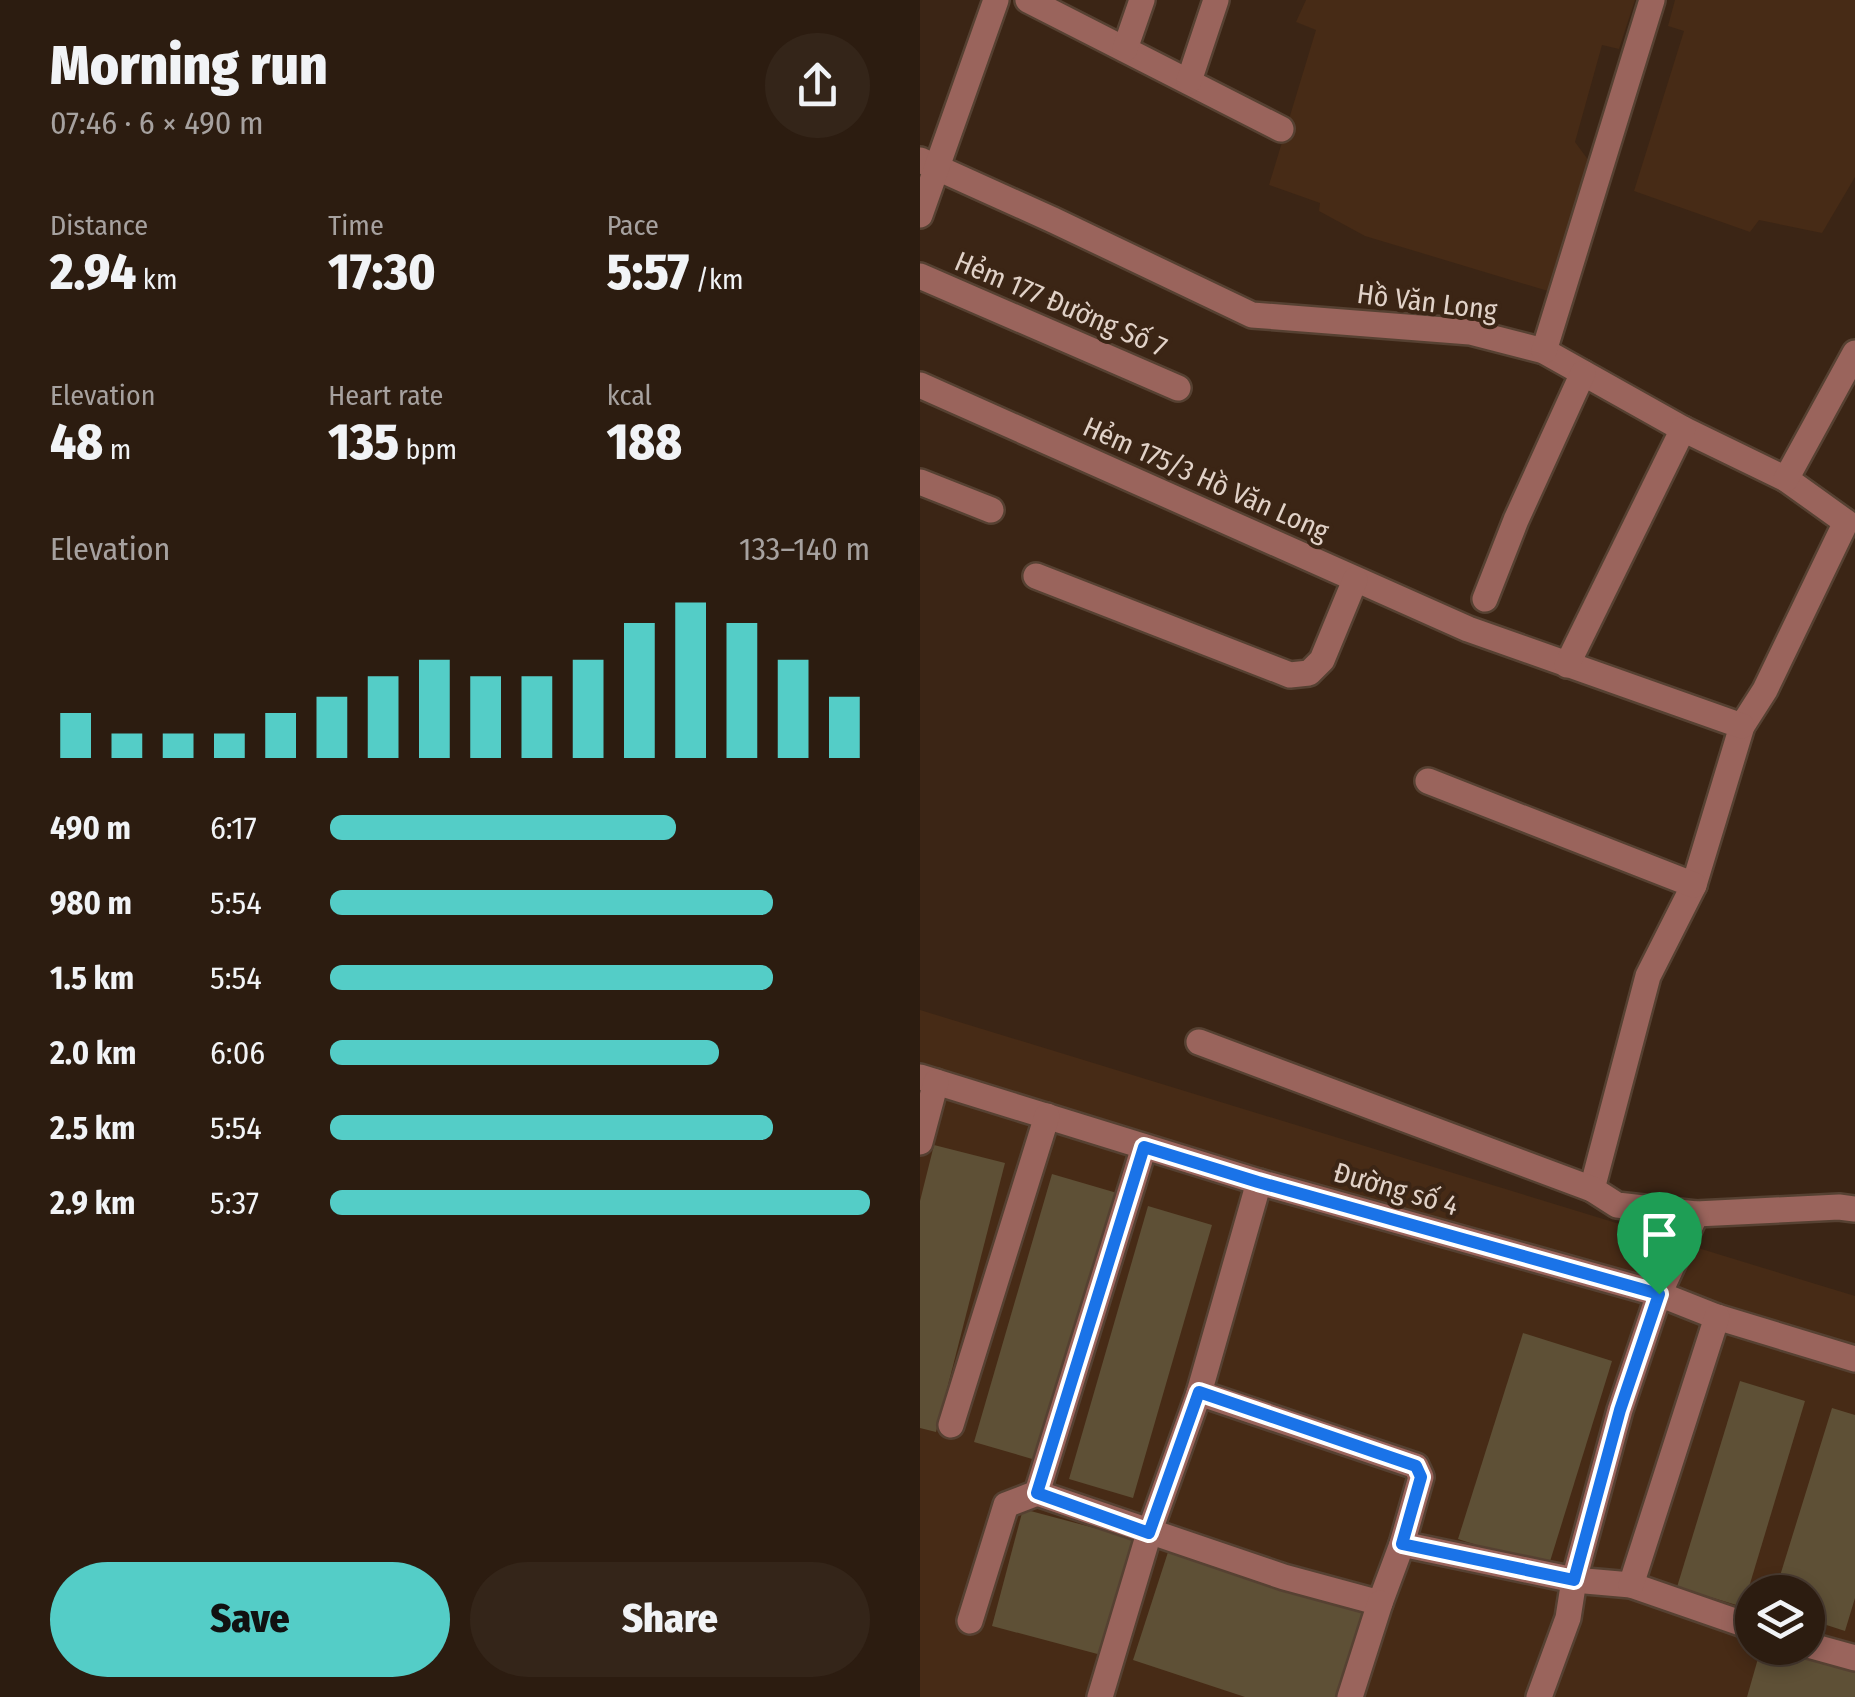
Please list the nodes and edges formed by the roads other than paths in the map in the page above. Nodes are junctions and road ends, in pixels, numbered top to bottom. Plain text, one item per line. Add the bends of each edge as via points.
1 (996, 0) edge
2 (1142, 0) edge
3 (1216, 0) edge
4 (1652, 0) edge
5 (1044, 3) edge
6 (1125, 49) junction
7 (1188, 81) junction
8 (1281, 129) dead end
9 (929, 164) edge
10 (920, 215) edge
11 (920, 276) edge
12 (1544, 351) junction
13 (1855, 353) edge
14 (1583, 373) junction
15 (920, 385) edge
16 (1178, 388) dead end
17 (1683, 429) junction
18 (1786, 479) junction
19 (920, 482) edge
20 (991, 510) dead end
21 (1036, 576) dead end
22 (1355, 580) junction
23 (1485, 599) dead end
24 (1567, 665) junction
25 (1742, 726) junction
26 (1428, 782) dead end
27 (1694, 884) junction
28 (1199, 1042) dead end
29 (928, 1080) edge
30 (1047, 1116) junction
31 (920, 1142) edge
32 (1144, 1147) junction
33 (1258, 1182) junction
34 (1592, 1189) junction
35 (1855, 1209) edge
36 (1696, 1214) junction
37 (1659, 1294) junction
38 (1716, 1317) junction
39 (1855, 1359) edge
40 (1199, 1392) junction
41 (951, 1425) dead end
42 (1037, 1493) junction
43 (1149, 1533) junction
44 (1402, 1544) junction
45 (1574, 1580) junction
46 (1631, 1585) junction
47 (1380, 1603) junction
48 (1735, 1620) edge
49 (970, 1621) dead end
50 (1825, 1650) edge
51 (1855, 1658) edge
52 (1100, 1697) edge
53 (1350, 1697) edge
54 (1539, 1697) edge

1 - 9 street
2 - 6 street
3 - 7 street
4 - 12 street
5 - 6 street
6 - 7 street
7 - 8 street
9 - 10 street
9 - 12 street, Hồ Văn Long via 1252,314 1470,332
11 - 16 street, Hẻm 177 Đường Số 7
12 - 14 street, Hồ Văn Long
13 - 18 street
14 - 17 street, Hồ Văn Long
14 - 23 street
15 - 22 street, Hẻm 175/3 Hồ Văn Long
17 - 18 street, Hồ Văn Long
17 - 24 street
18 - 25 street, Hồ Văn Long via 1846,522
19 - 20 street
21 - 22 street via 1290,675 1309,674 1322,660
22 - 24 street, Hẻm 175/3 Hồ Văn Long
24 - 25 street, Hẻm 175/3 Hồ Văn Long
25 - 27 street
26 - 27 street
27 - 34 street via 1648,976
28 - 34 street
29 - 30 street, Đường số 4
29 - 31 street
30 - 32 street, Đường số 4
30 - 41 street
32 - 33 street, Đường số 4
32 - 42 street
33 - 37 street, Đường số 4
33 - 40 street
34 - 36 street via 1618,1205
35 - 36 street
36 - 37 street
37 - 38 street, Đường số 4
37 - 45 street
38 - 39 street, Đường số 4
38 - 46 street
40 - 43 street
40 - 44 street via 1416,1466 1421,1477
42 - 43 street
42 - 49 street via 1006,1504
43 - 47 street
43 - 52 street
44 - 45 street
44 - 47 street
45 - 46 street
45 - 54 street via 1568,1618
46 - 48 street
47 - 53 street
50 - 51 street

